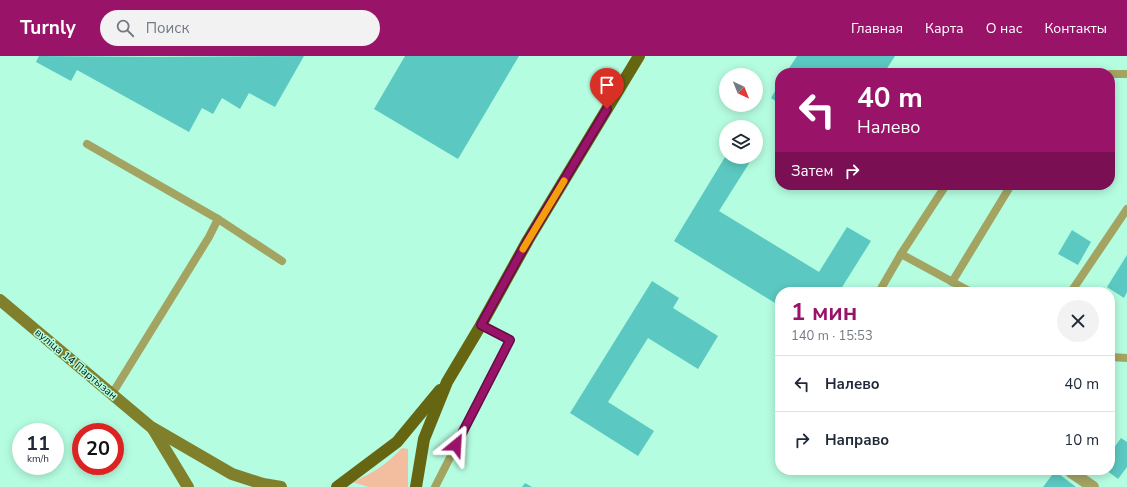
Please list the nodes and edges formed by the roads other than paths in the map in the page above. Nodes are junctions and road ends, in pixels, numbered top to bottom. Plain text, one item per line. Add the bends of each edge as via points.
1 (639, 56) edge
2 (1115, 74) edge
3 (1127, 74) edge
4 (87, 144) dead end
5 (943, 190) edge
6 (1008, 190) edge
7 (1127, 209) edge
8 (218, 219) junction
9 (902, 254) junction
10 (282, 261) dead end
11 (952, 282) junction
12 (882, 287) edge
13 (962, 287) edge
14 (1074, 287) edge
15 (0, 300) edge
16 (481, 325) junction
17 (1115, 357) edge
18 (1127, 358) edge
19 (447, 382) junction
20 (112, 394) junction
21 (151, 427) junction
22 (1076, 475) edge
23 (188, 487) edge
24 (280, 487) edge
25 (337, 487) edge
26 (416, 487) edge
27 (435, 487) edge
28 (1093, 487) edge

1 - 16 main road via 528,240
2 - 3 lane
4 - 8 lane
5 - 9 lane
6 - 11 lane
7 - 14 lane
8 - 10 lane
8 - 20 lane
9 - 11 lane
9 - 12 lane
11 - 13 lane
15 - 20 main road, вуліца 14 Партызан
16 - 19 main road
16 - 27 lane via 510,340
17 - 18 lane
19 - 25 main road via 397,442
19 - 26 main road via 424,439
20 - 21 main road, вуліца 14 Партызан
21 - 23 main road, вуліца 14 Партызан
21 - 24 main road, вуліца 14 Партызан via 232,474
22 - 28 street

